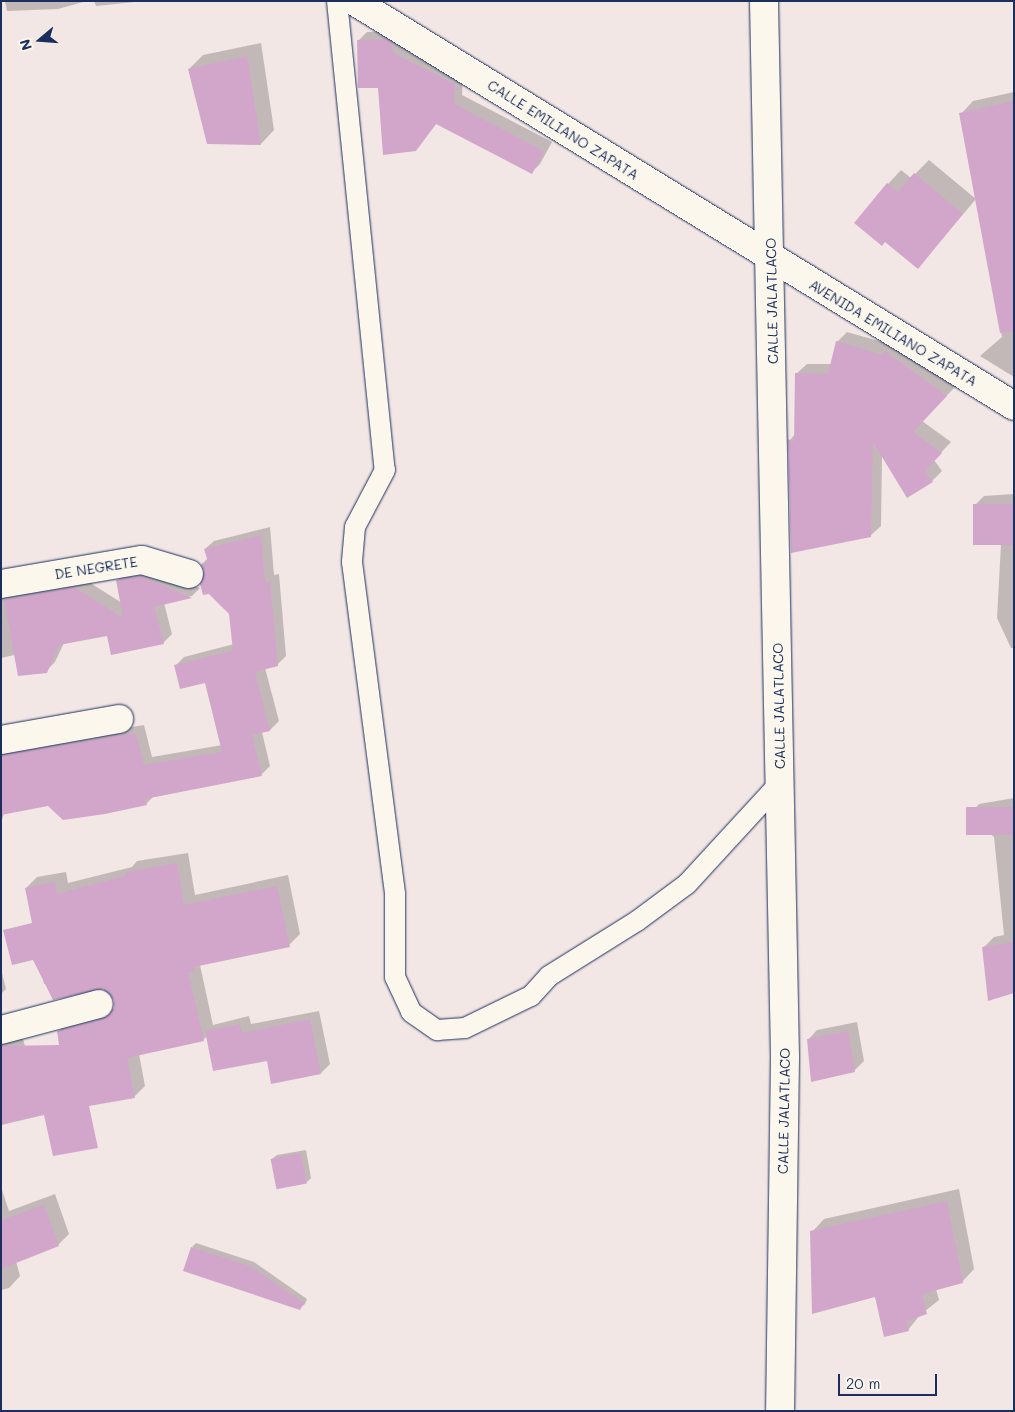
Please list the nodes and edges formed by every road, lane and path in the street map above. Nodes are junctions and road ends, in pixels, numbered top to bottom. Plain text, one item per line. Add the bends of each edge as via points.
1 (337, 1) edge
2 (354, 1) edge
3 (764, 1) edge
4 (771, 260) junction
5 (1014, 406) edge
6 (189, 574) dead end
7 (1, 584) edge
8 (119, 719) dead end
9 (1, 740) edge
10 (780, 783) junction
11 (100, 1004) dead end
12 (1, 1030) edge
13 (780, 1411) edge

1 - 10 lane via 385,470 355,527 352,562 395,894 395,977 411,1012 437,1030 465,1028 531,996 550,976 688,884
2 - 4 main road, CALLE EMILIANO ZAPATA
3 - 4 main road, CALLE JALATLACO
4 - 5 main road, AVENIDA EMILIANO ZAPATA
4 - 10 main road, CALLE JALATLACO
6 - 7 main road, DE NEGRETE via 142,560
8 - 9 main road
10 - 13 main road, CALLE JALATLACO via 785,1058
11 - 12 main road

